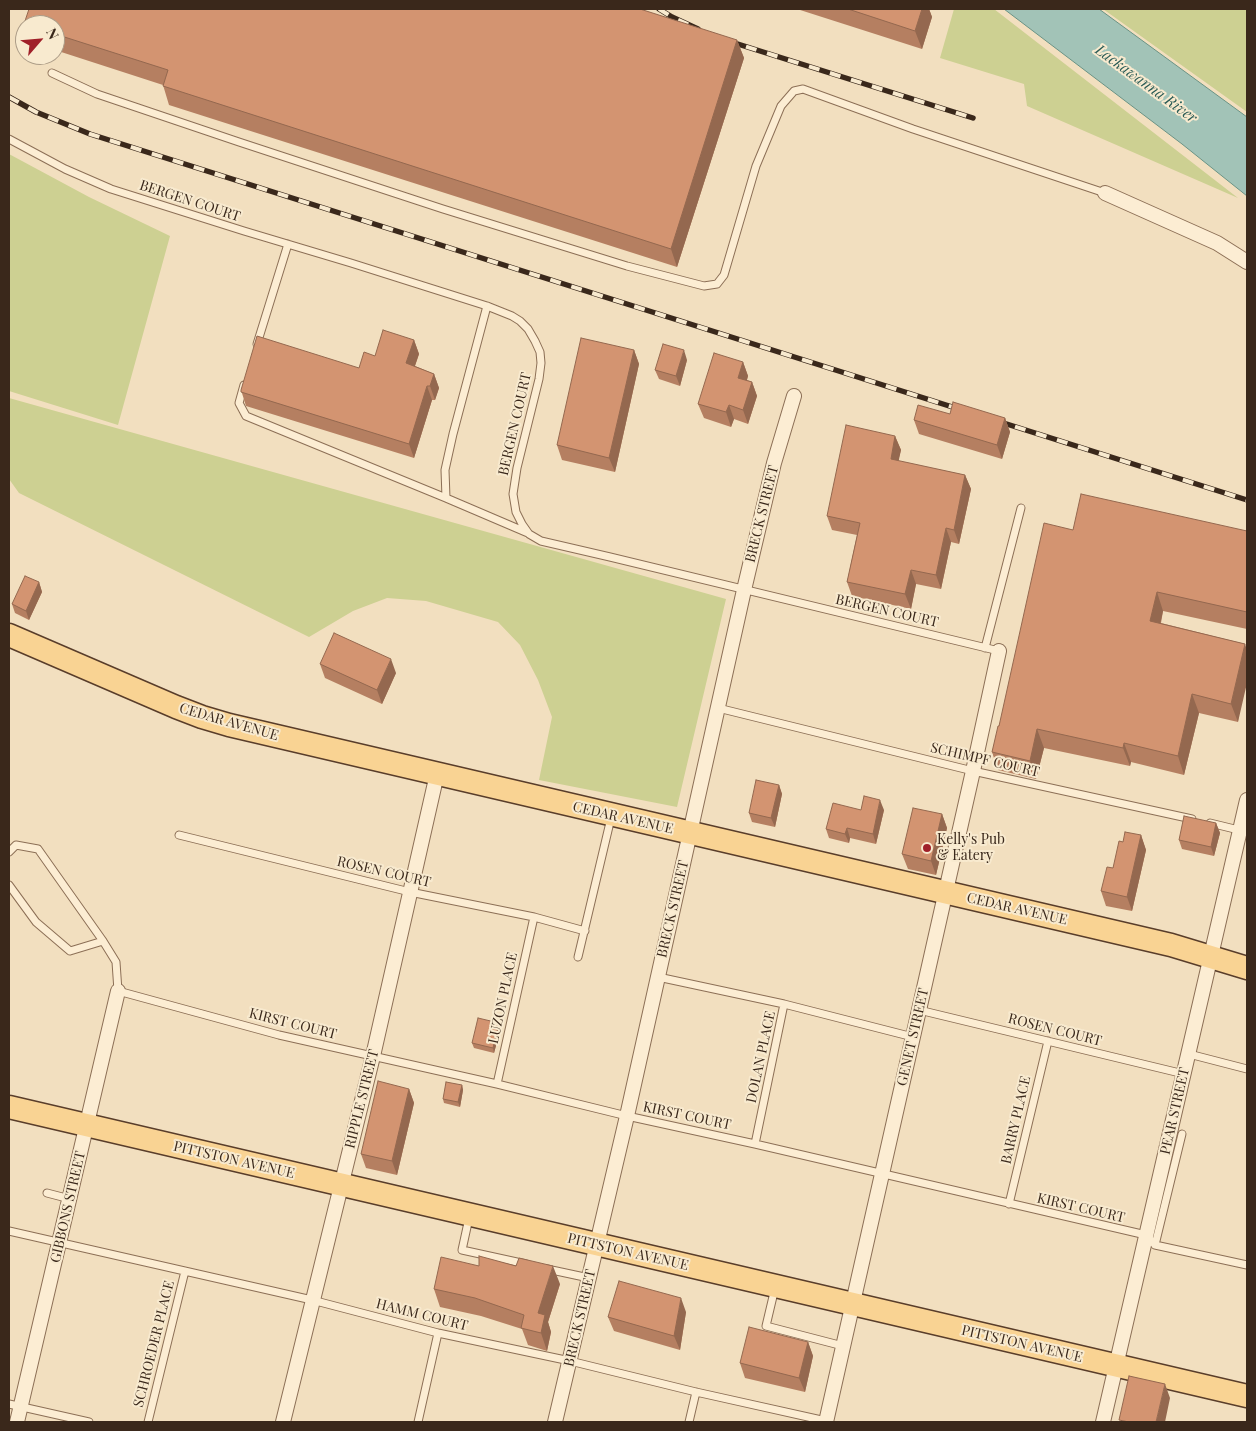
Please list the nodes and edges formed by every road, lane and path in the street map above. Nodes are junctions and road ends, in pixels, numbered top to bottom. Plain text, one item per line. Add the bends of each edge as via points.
1 (52, 74) dead end
2 (9, 139) edge
3 (1105, 192) joint
4 (288, 244) junction
5 (1247, 262) edge
6 (487, 306) junction
7 (253, 355) edge
8 (247, 374) edge
9 (794, 396) dead end
10 (446, 498) junction
11 (1021, 508) dead end
12 (529, 534) junction
13 (744, 590) junction
14 (9, 635) edge
15 (985, 648) junction
16 (999, 651) joint
17 (718, 708) junction
18 (973, 771) junction
19 (437, 774) junction
20 (1247, 800) edge
21 (612, 815) junction
22 (1244, 831) edge
23 (690, 834) junction
24 (178, 835) dead end
25 (9, 852) edge
26 (9, 886) edge
27 (410, 892) junction
28 (946, 893) junction
29 (534, 917) junction
30 (585, 931) junction
31 (103, 941) junction
32 (578, 957) dead end
33 (1211, 957) junction
34 (1247, 968) edge
35 (658, 976) junction
36 (118, 992) junction
37 (784, 1004) junction
38 (919, 1010) junction
39 (913, 1036) junction
40 (1048, 1041) junction
41 (1189, 1054) junction
42 (372, 1056) junction
43 (1247, 1069) edge
44 (1184, 1074) junction
45 (497, 1084) junction
46 (9, 1107) edge
47 (626, 1116) junction
48 (87, 1126) junction
49 (1182, 1134) dead end
50 (755, 1144) junction
51 (882, 1174) junction
52 (340, 1184) junction
53 (47, 1193) dead end
54 (70, 1198) junction
55 (1009, 1204) junction
56 (470, 1215) junction
57 (9, 1231) edge
58 (1150, 1240) junction
59 (59, 1244) junction
60 (597, 1244) junction
61 (530, 1265) edge
62 (1247, 1265) edge
63 (540, 1268) edge
64 (185, 1271) junction
65 (589, 1278) junction
66 (776, 1286) junction
67 (312, 1300) junction
68 (852, 1304) junction
69 (438, 1333) junction
70 (843, 1346) junction
71 (570, 1360) junction
72 (1116, 1366) junction
73 (696, 1392) junction
74 (1247, 1396) edge
75 (15, 1406) edge
76 (17, 1422) edge
77 (89, 1422) edge
78 (148, 1422) edge
79 (282, 1422) edge
80 (418, 1422) edge
81 (555, 1422) edge
82 (688, 1422) edge
83 (827, 1422) edge
84 (1103, 1422) edge

1 - 3 lane via 97,94 443,209 627,266 704,286 717,284 724,275 756,166 781,106 794,91 803,89
2 - 4 lane, BERGEN COURT via 111,189
3 - 5 street via 1200,235
4 - 6 lane, BERGEN COURT
4 - 7 lane
6 - 10 lane via 444,470
6 - 12 lane, BERGEN COURT via 520,321 540,352 539,379 513,494 516,512
8 - 10 lane via 239,403 246,416
9 - 13 street, BRECK STREET via 774,463
10 - 12 lane
11 - 15 lane
12 - 13 lane, BERGEN COURT via 554,545
13 - 15 lane, BERGEN COURT
13 - 17 street, BRECK STREET
14 - 19 main road, CEDAR AVENUE via 202,717
15 - 16 lane, BERGEN COURT
16 - 18 street, GENET STREET
17 - 18 lane, SCHIMPF COURT
17 - 23 street, BRECK STREET
18 - 22 lane, SCHIMPF COURT
18 - 28 street, GENET STREET
19 - 21 main road, CEDAR AVENUE
19 - 27 street, RIPPLE STREET
20 - 22 street, PEAR STREET
21 - 23 main road, CEDAR AVENUE
21 - 30 lane
22 - 33 street, PEAR STREET
23 - 28 main road, CEDAR AVENUE
23 - 35 street, BRECK STREET
24 - 27 lane, ROSEN COURT
25 - 31 lane via 16,845 38,849
26 - 31 lane via 36,922 70,951
27 - 29 lane, ROSEN COURT
27 - 42 street, RIPPLE STREET
28 - 33 main road, CEDAR AVENUE
28 - 38 street, GENET STREET
29 - 30 lane, ROSEN COURT
29 - 45 lane, LUZON PLACE
30 - 32 lane
31 - 36 lane via 116,962
33 - 34 main road, CEDAR AVENUE
33 - 41 street, PEAR STREET
35 - 37 lane
35 - 47 street, BRECK STREET
36 - 42 lane, KIRST COURT
36 - 48 street, GIBBONS STREET
37 - 39 lane
37 - 50 lane, DOLAN PLACE
38 - 39 street, GENET STREET
38 - 40 lane, ROSEN COURT
39 - 51 street, GENET STREET
40 - 44 lane, ROSEN COURT
40 - 55 lane, BARRY PLACE
41 - 43 lane
41 - 44 street, PEAR STREET
42 - 45 lane, KIRST COURT
42 - 52 street, RIPPLE STREET
44 - 58 street, PEAR STREET
45 - 47 lane, KIRST COURT
46 - 48 main road, PITTSTON AVENUE
47 - 50 lane, KIRST COURT
47 - 60 street, BRECK STREET
48 - 52 main road, PITTSTON AVENUE
48 - 54 street, GIBBONS STREET
49 - 58 lane
50 - 51 lane, KIRST COURT
51 - 55 lane, KIRST COURT
51 - 68 street, GENET STREET
52 - 56 main road, PITTSTON AVENUE
52 - 67 street, RIPPLE STREET
53 - 54 lane
54 - 59 street, GIBBONS STREET
55 - 58 lane, KIRST COURT
56 - 60 main road, PITTSTON AVENUE
56 - 61 lane via 462,1250
57 - 59 lane, HAMM COURT
58 - 62 lane, KIRST COURT
58 - 72 street, PEAR STREET
59 - 64 lane, HAMM COURT
59 - 75 street, GIBBONS STREET
60 - 65 street, BRECK STREET
60 - 66 main road, PITTSTON AVENUE
63 - 65 lane
64 - 67 lane, HAMM COURT
64 - 78 lane, SCHROEDER PLACE
65 - 71 street, BRECK STREET
66 - 68 main road, PITTSTON AVENUE
66 - 70 lane via 766,1326
67 - 69 lane, HAMM COURT
67 - 79 street, RIPPLE STREET
68 - 70 street, GENET STREET
68 - 72 main road, PITTSTON AVENUE
69 - 71 lane, HAMM COURT
69 - 80 lane
70 - 83 street, GENET STREET
71 - 73 lane, HAMM COURT
71 - 81 street, BRECK STREET
72 - 74 main road, PITTSTON AVENUE
72 - 84 street, PEAR STREET
73 - 82 lane
73 - 83 lane, HAMM COURT
75 - 76 street, GIBBONS STREET
75 - 77 lane

